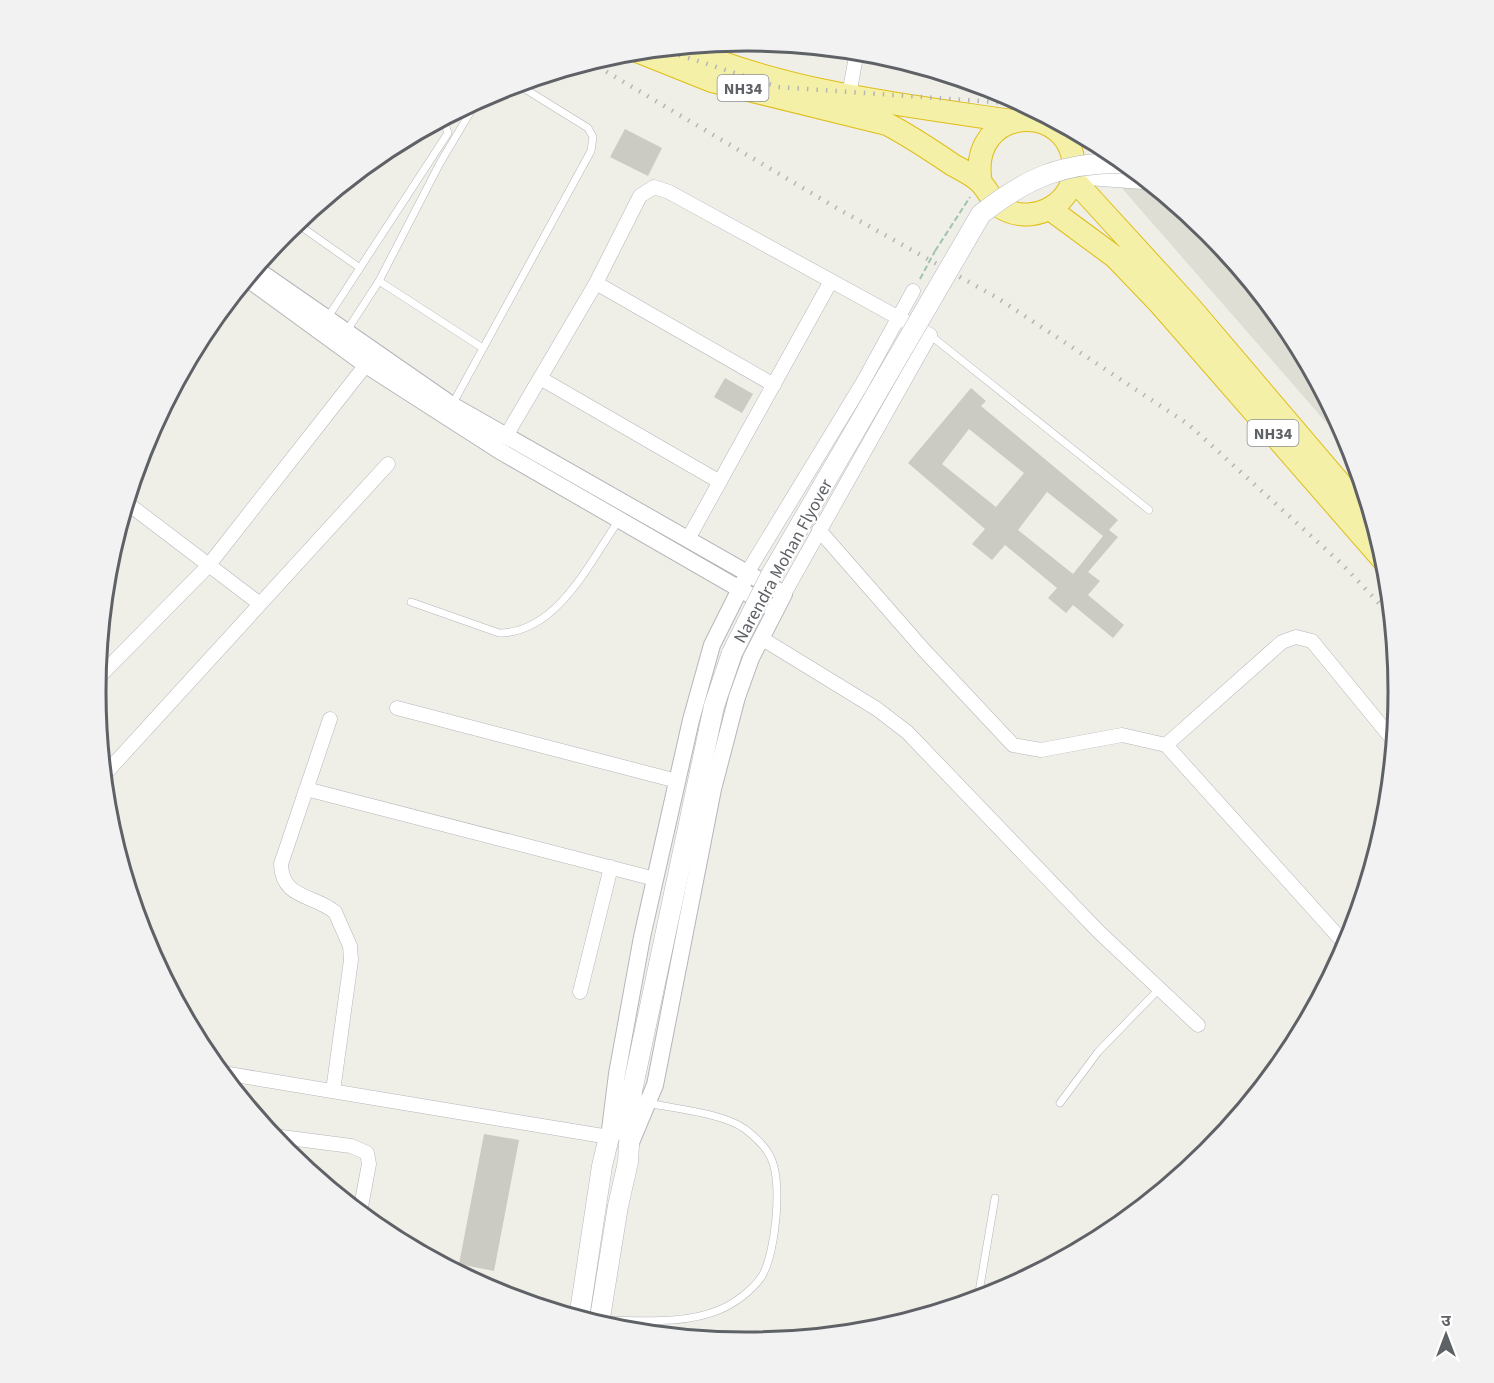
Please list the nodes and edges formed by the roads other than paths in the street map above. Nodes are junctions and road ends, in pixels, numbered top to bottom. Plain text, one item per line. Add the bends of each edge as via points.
1 (698, 53) edge
2 (654, 58) edge
3 (855, 60) edge
4 (527, 90) edge
5 (849, 95) junction
6 (469, 115) edge
7 (1012, 121) junction
8 (1038, 121) edge
9 (446, 127) edge
10 (1066, 137) edge
11 (1108, 162) edge
12 (1074, 177) junction
13 (1131, 179) edge
14 (981, 183) junction
15 (1050, 209) junction
16 (305, 229) edge
17 (360, 268) junction
18 (262, 273) edge
19 (379, 281) junction
20 (831, 281) junction
21 (254, 283) edge
22 (596, 283) junction
23 (916, 285) road end
24 (899, 317) junction
25 (326, 319) junction
26 (345, 333) junction
27 (930, 335) junction
28 (481, 347) junction
29 (370, 359) junction
30 (540, 378) junction
31 (774, 385) junction
32 (452, 405) junction
33 (506, 436) junction
34 (388, 464) dead end
35 (720, 482) junction
36 (1360, 507) edge
37 (133, 508) edge
38 (1149, 510) dead end
39 (619, 520) junction
40 (819, 531) junction
41 (688, 539) junction
42 (1371, 547) edge
43 (208, 566) junction
44 (747, 573) junction
45 (739, 590) junction
46 (784, 594) junction
47 (411, 602) dead end
48 (260, 604) junction
49 (775, 609) junction
50 (761, 638) junction
51 (107, 669) edge
52 (397, 708) dead end
53 (330, 719) dead end
54 (1386, 732) edge
55 (1166, 745) junction
56 (111, 767) edge
57 (677, 781) junction
58 (306, 789) junction
59 (611, 867) junction
60 (655, 879) junction
61 (1339, 937) edge
62 (1159, 989) junction
63 (580, 992) dead end
64 (1198, 1025) dead end
65 (235, 1075) edge
66 (333, 1091) junction
67 (632, 1091) junction
68 (648, 1103) junction
69 (1060, 1103) dead end
70 (609, 1137) junction
71 (288, 1138) edge
72 (628, 1149) junction
73 (995, 1198) dead end
74 (362, 1203) edge
75 (980, 1288) edge
76 (580, 1310) edge
77 (601, 1315) edge
78 (628, 1321) edge

1 - 5 highway, NH34 via 759,74
2 - 14 highway, NH34 via 712,81 886,124
3 - 5 street
4 - 28 lane via 588,128 593,137 591,151
5 - 7 highway, NH34
6 - 19 lane
7 - 8 highway, NH34
7 - 14 highway via 987,139 978,168
9 - 17 lane via 448,133
10 - 12 highway, NH34
11 - 67 main road, Narendra Mohan Flyover, bridge via 1049,172 1011,190 981,214 771,575 732,653 714,706
12 - 13 main road
12 - 15 highway via 1068,191
12 - 36 highway, NH34
14 - 15 highway, NH34 via 987,195 1009,212 1023,215
15 - 42 highway, NH34 via 1115,257 1153,297
16 - 17 lane
17 - 25 lane
18 - 25 street
19 - 26 lane
19 - 28 lane
20 - 22 street via 654,187 640,196
20 - 24 street
20 - 31 street
21 - 29 street
22 - 30 street
22 - 31 street
23 - 24 street
24 - 27 street
24 - 44 street
25 - 26 street
26 - 29 street
27 - 38 lane
27 - 40 street
28 - 32 lane
29 - 32 street
29 - 39 street via 500,451
29 - 43 street
30 - 33 street
30 - 35 street
31 - 35 street
32 - 33 street
33 - 41 street
34 - 48 street
35 - 41 street
37 - 43 street
39 - 45 street
39 - 47 lane via 556,610 532,626 499,633
40 - 46 street
40 - 55 street via 1013,745 1041,750 1122,735
41 - 44 street
43 - 48 street
43 - 51 street
44 - 45 street
44 - 46 street
45 - 49 street
45 - 57 street via 712,645
46 - 49 street
48 - 56 street
49 - 50 street
50 - 62 street via 877,709 907,732
50 - 68 street via 737,697 713,789 655,1085
52 - 57 street
53 - 58 street
54 - 55 street via 1312,641 1296,637 1282,642
55 - 61 street
57 - 60 street
58 - 59 street
58 - 66 street via 281,864 282,878 291,890 335,912 350,946
59 - 60 street
59 - 63 street
60 - 70 street via 616,1074
62 - 64 street
62 - 69 lane via 1098,1052
65 - 66 street
66 - 70 street
67 - 70 main road, Narendra Mohan Flyover
67 - 72 main road, Narendra Mohan Flyover
68 - 72 street
68 - 78 lane via 744,1128 764,1147 775,1169 777,1192 769,1257 753,1285 720,1310 692,1319
70 - 76 main road, Narendra Mohan Flyover
71 - 74 street via 351,1146 367,1153 369,1164
72 - 77 main road, Narendra Mohan Flyover
73 - 75 lane

